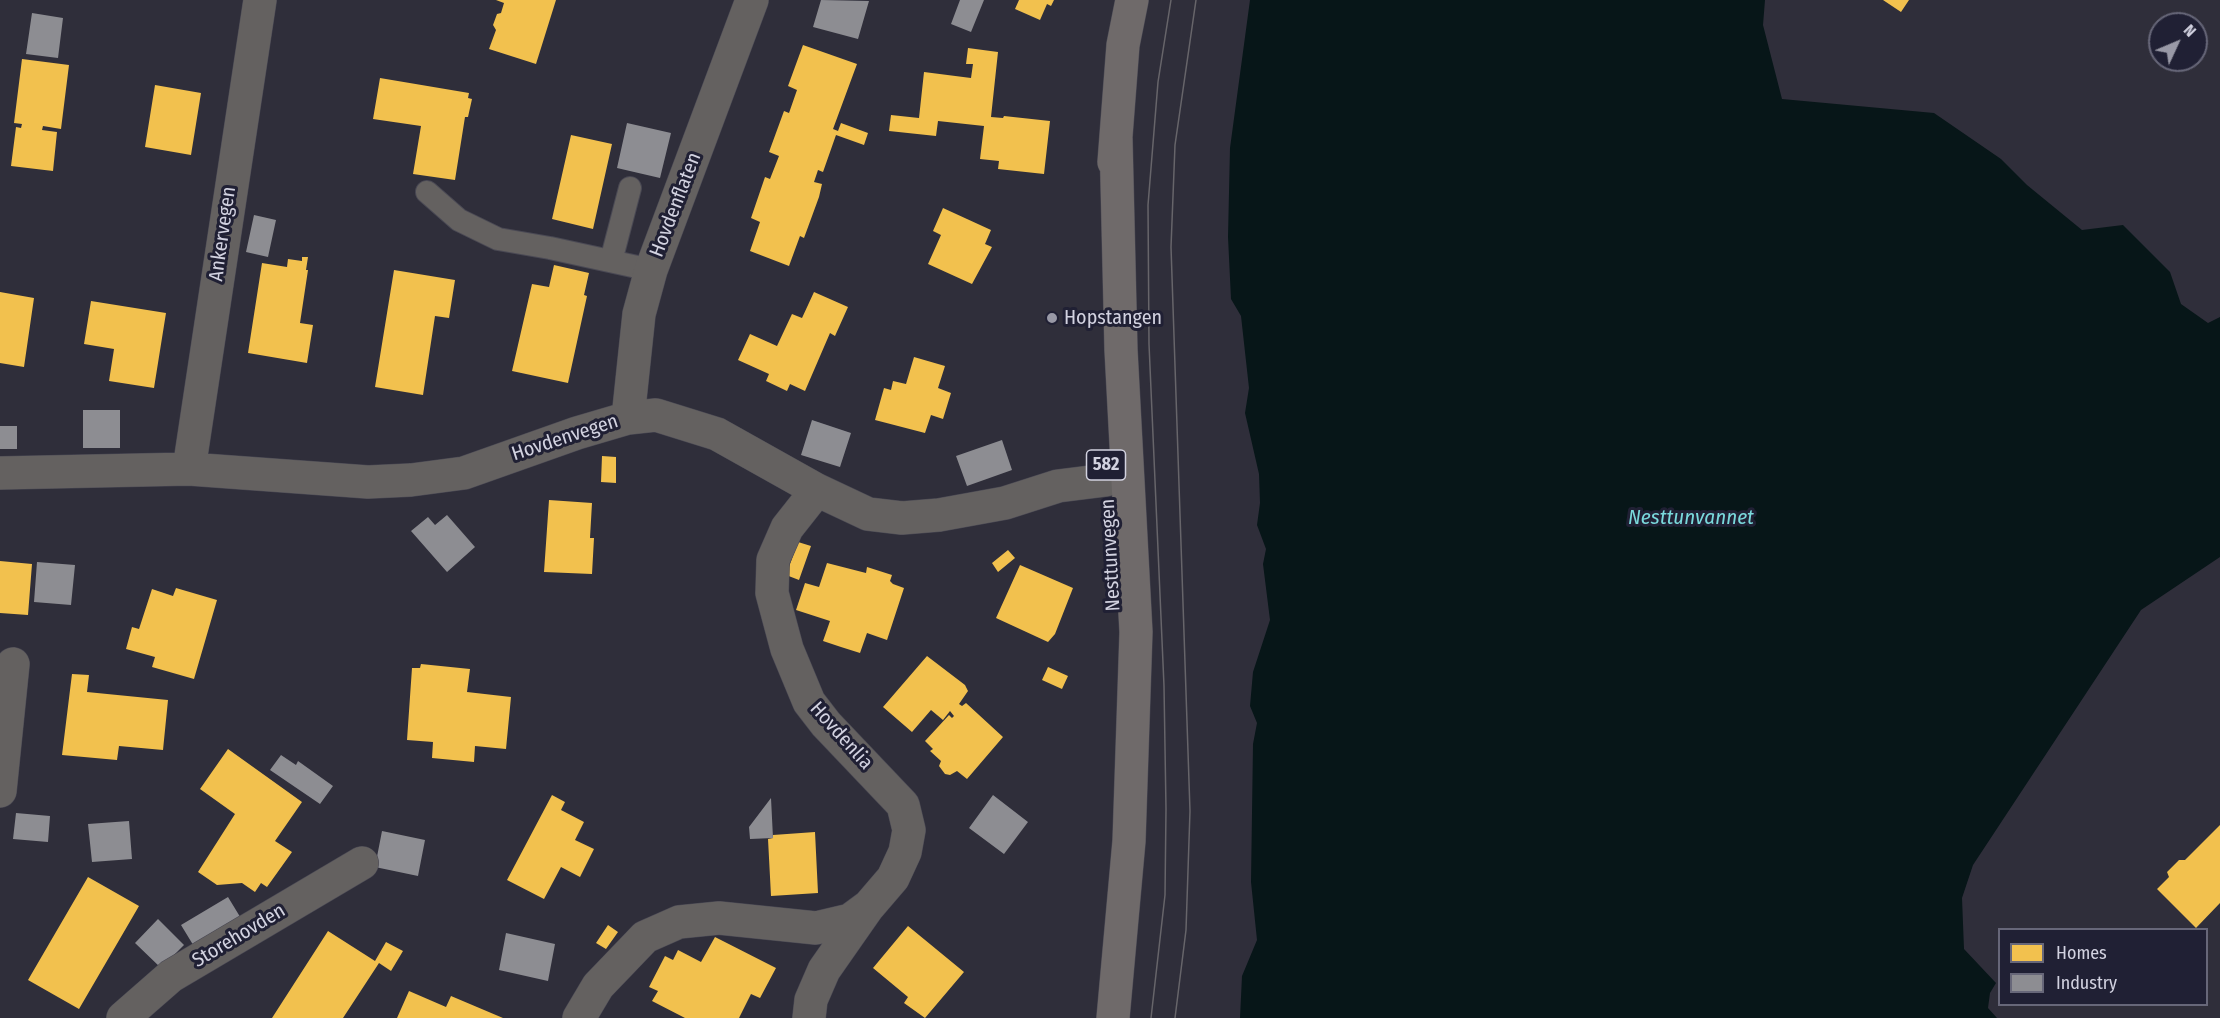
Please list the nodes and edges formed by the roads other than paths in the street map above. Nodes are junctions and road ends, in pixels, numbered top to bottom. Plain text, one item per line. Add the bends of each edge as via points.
1 (260, 0) edge
2 (752, 0) edge
3 (1132, 0) edge
4 (1116, 139) junction
5 (630, 188) dead end
6 (427, 192) dead end
7 (611, 261) junction
8 (651, 270) junction
9 (628, 418) junction
10 (189, 469) junction
11 (0, 473) edge
12 (1106, 480) junction
13 (817, 490) junction
14 (13, 664) dead end
15 (1131, 790) junction
16 (0, 791) edge
17 (362, 863) dead end
18 (869, 906) junction
19 (123, 1018) edge
20 (579, 1018) edge
21 (809, 1018) edge
22 (1113, 1018) edge

1 - 10 street, Ankervegen
2 - 8 street, Hovdenflaten
3 - 4 main road, Nesttunvegen / 582 via 1123,45
4 - 12 main road, Nesttunvegen / 582 via 1101,336
4 - 15 main road, Nesttunvegen / 582 via 1122,373 1136,632
5 - 7 lane
6 - 7 lane via 459,220 498,239
7 - 8 lane
8 - 9 street, Hovdenflaten via 639,314
9 - 10 street, Hovdenvegen via 464,473 411,480 368,482
9 - 13 street, Hovdenvegen via 656,415 717,434
10 - 11 street, Hovdenvegen
12 - 13 street, Hovdenvegen via 1058,486 1005,502 902,518 868,514
12 - 15 main road, Nesttunvegen / 582 via 1115,633
13 - 18 street, Hovdenlia via 787,528 774,560 772,593 787,649 809,702 903,805 909,830 905,852 893,878
14 - 16 street
15 - 22 main road, Nesttunvegen / 582
17 - 19 street, Storehovden via 171,976
18 - 20 street, Hovdenlia via 850,920 816,928 719,918 679,922 645,937 625,956 598,986
18 - 21 street, Hovdenlia via 824,970 811,1000

